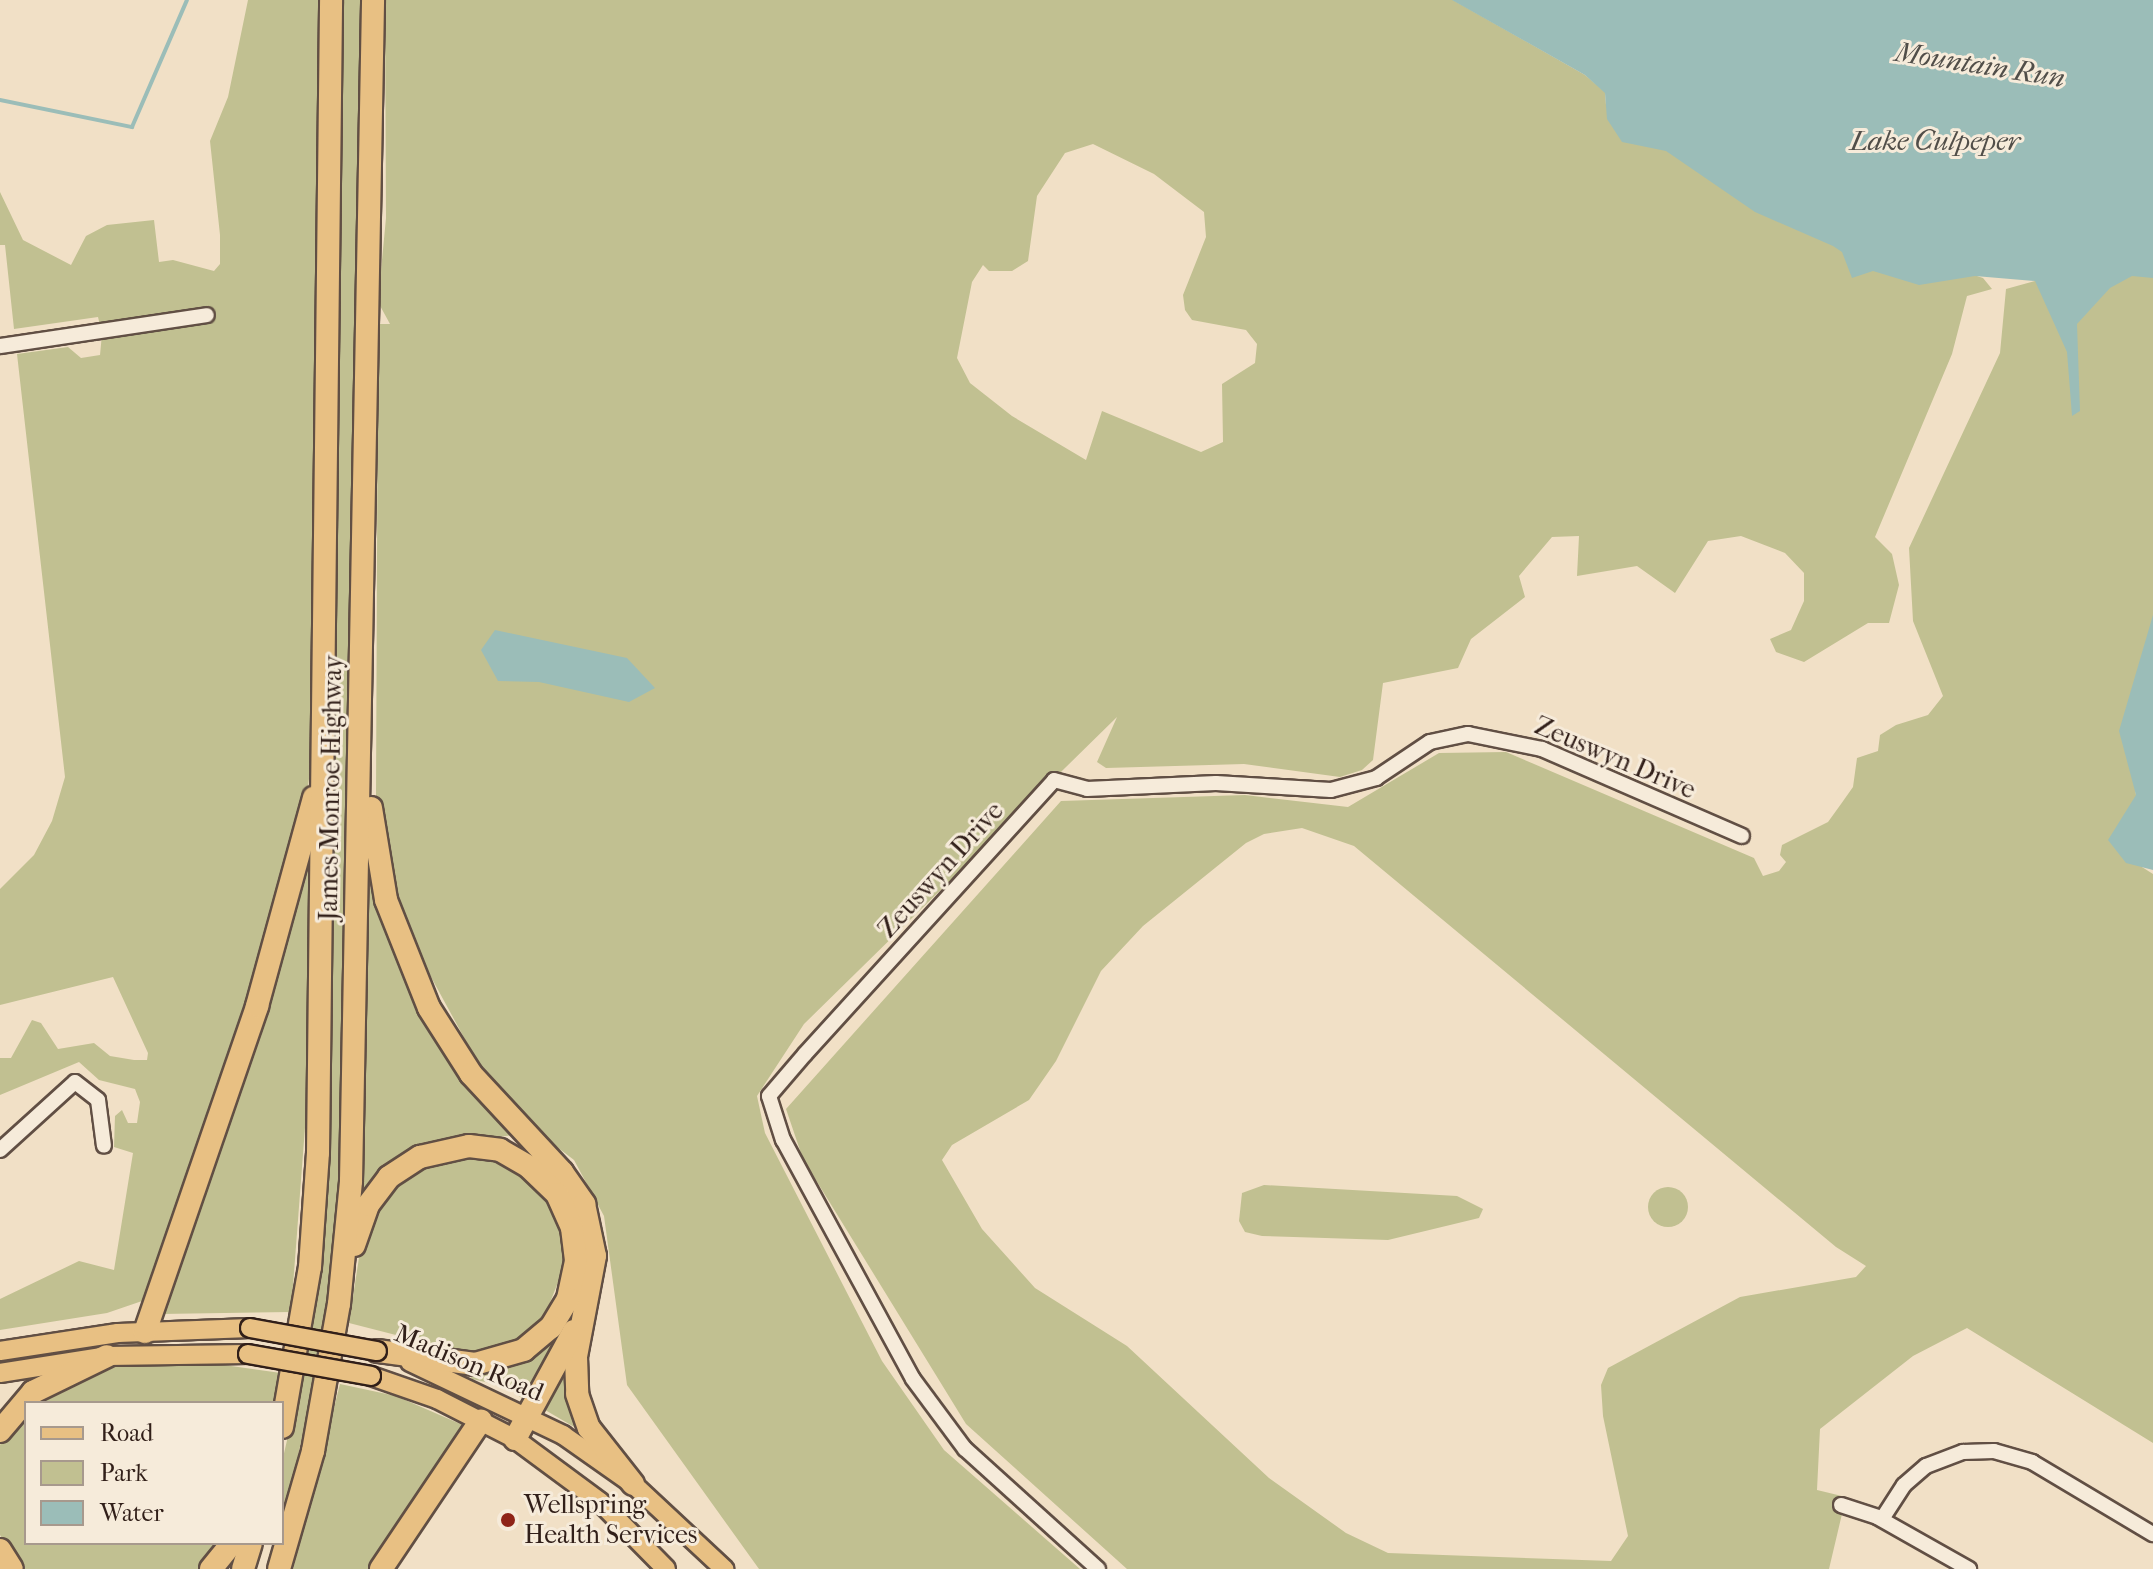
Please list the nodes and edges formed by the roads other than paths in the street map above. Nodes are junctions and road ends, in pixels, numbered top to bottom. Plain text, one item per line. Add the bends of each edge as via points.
1 (331, 0) edge
2 (373, 0) edge
3 (207, 315) dead end
4 (0, 346) edge
5 (325, 710) junction
6 (360, 710) junction
7 (1742, 836) dead end
8 (104, 1146) dead end
9 (0, 1150) edge
10 (342, 1280) junction
11 (587, 1304) junction
12 (145, 1332) junction
13 (0, 1351) edge
14 (377, 1351) junction
15 (107, 1356) junction
16 (0, 1373) edge
17 (25, 1401) edge
18 (24, 1403) edge
19 (284, 1414) edge
20 (528, 1415) junction
21 (481, 1420) junction
22 (0, 1431) edge
23 (515, 1439) junction
24 (633, 1484) junction
25 (1841, 1505) dead end
26 (1882, 1519) junction
27 (2153, 1534) edge
28 (230, 1545) edge
29 (250, 1545) edge
30 (0, 1550) edge
31 (719, 1568) edge
32 (12, 1569) edge
33 (211, 1569) edge
34 (243, 1569) edge
35 (279, 1569) edge
36 (381, 1569) edge
37 (666, 1569) edge
38 (1098, 1569) edge
39 (1969, 1569) edge

1 - 5 highway, James Monroe Highway
2 - 6 highway, James Monroe Highway
3 - 4 street
5 - 12 highway via 313,808 289,903
5 - 19 highway, James Monroe Highway via 318,1153 310,1267
6 - 10 highway, James Monroe Highway via 352,1150
6 - 11 highway via 374,841 396,934 448,1041 584,1204 595,1256
7 - 38 street, Zeuswyn Drive via 1542,749 1468,734 1430,742 1376,778 1331,790 1216,783 1087,789 1054,780 805,1054 769,1096 783,1140 913,1379 965,1449
8 - 9 street via 98,1100 75,1082
10 - 14 highway via 377,1191 405,1166 437,1151 469,1146 500,1150 529,1167 563,1205 575,1244 573,1282 539,1340 509,1357 475,1364
10 - 35 highway, James Monroe Highway via 313,1451
11 - 20 highway
11 - 24 highway via 576,1357 579,1402 589,1428
12 - 13 main road, Madison Road
12 - 14 main road, Madison Road, bridge via 250,1328
14 - 20 main road, Madison Road via 438,1372
15 - 16 main road, Madison Road
15 - 17 highway via 33,1392
15 - 21 main road, Madison Road, bridge via 248,1354 371,1376
18 - 22 highway
20 - 23 highway
20 - 24 main road, Madison Road
21 - 23 main road, Madison Road
21 - 36 highway
23 - 37 main road, Madison Road via 600,1502
24 - 31 main road, Madison Road
25 - 26 street
26 - 27 street via 1904,1485 1926,1466 1963,1452 1994,1451 2032,1462
26 - 39 street
28 - 33 highway
29 - 34 highway
30 - 32 highway

